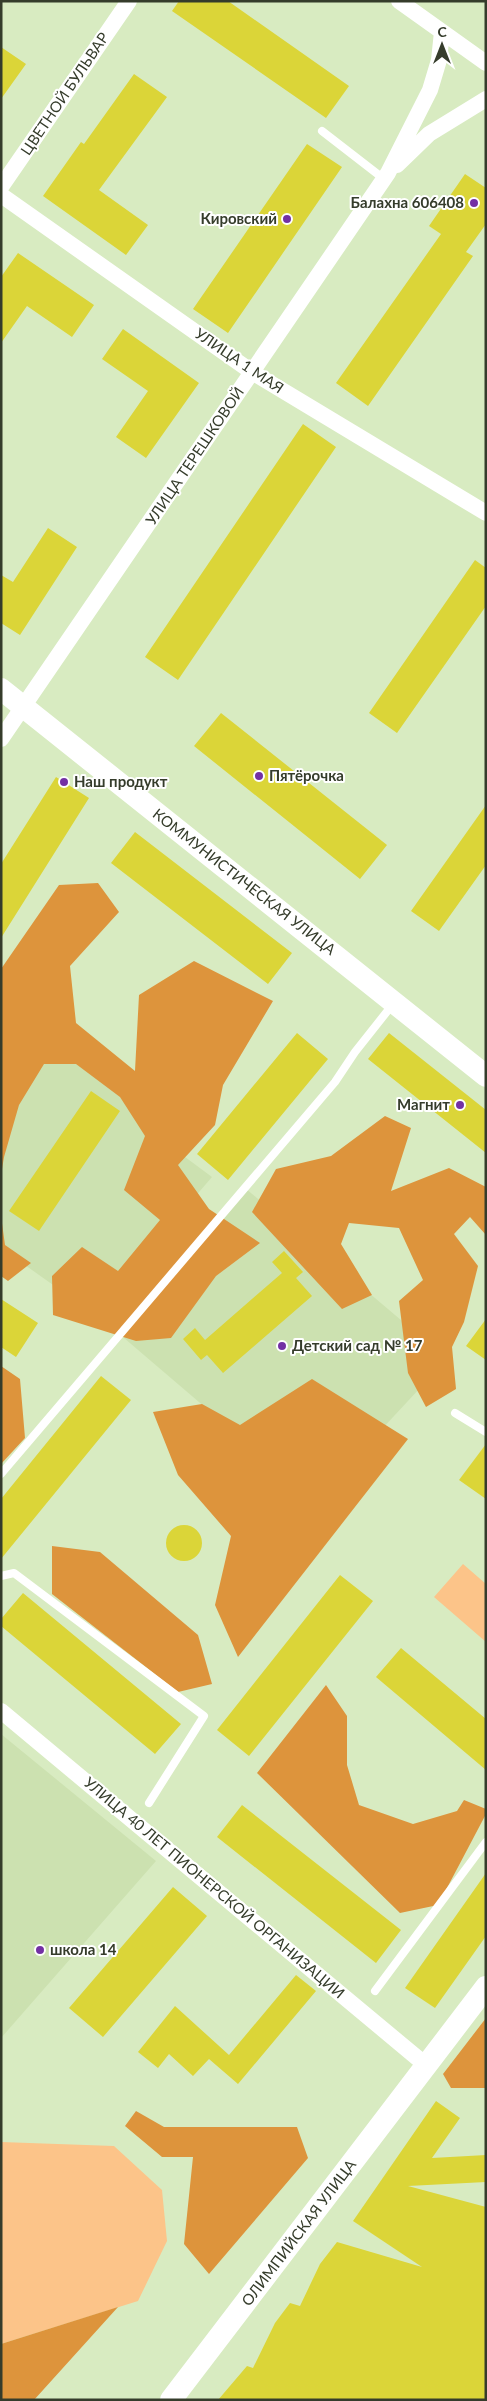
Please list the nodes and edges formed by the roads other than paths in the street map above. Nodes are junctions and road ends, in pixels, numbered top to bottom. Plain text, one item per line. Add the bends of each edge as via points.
1 (129, 1) edge
2 (399, 1) edge
3 (442, 32) junction
4 (486, 63) edge
5 (486, 99) edge
6 (322, 132) dead end
7 (386, 176) junction
8 (1, 187) edge
9 (1, 195) edge
10 (252, 372) junction
11 (486, 513) edge
12 (1, 689) edge
13 (23, 706) junction
14 (1, 739) edge
15 (395, 1002) junction
16 (486, 1076) edge
17 (454, 1413) dead end
18 (486, 1432) edge
19 (1, 1474) edge
20 (1, 1576) edge
21 (1, 1711) edge
22 (150, 1803) dead end
23 (486, 1842) edge
24 (486, 1987) edge
25 (375, 1991) dead end
26 (427, 2066) junction
27 (171, 2400) edge

1 - 8 street, ЦВЕТНОЙ БУЛЬВАР
2 - 3 street
3 - 4 street
3 - 7 street, УЛИЦА ТЕРЕШКОВОЙ via 439,60 430,90
5 - 7 street, УЛИЦА ТЕРЕШКОВОЙ via 429,134
6 - 7 lane
7 - 10 street, УЛИЦА ТЕРЕШКОВОЙ
9 - 10 street, УЛИЦА 1 МАЯ
10 - 11 street, УЛИЦА 1 МАЯ
10 - 13 street, УЛИЦА ТЕРЕШКОВОЙ
12 - 13 street, КОММУНИСТИЧЕСКАЯ УЛИЦА
13 - 14 street, УЛИЦА ТЕРЕШКОВОЙ
13 - 15 street, КОММУНИСТИЧЕСКАЯ УЛИЦА
15 - 16 street, КОММУНИСТИЧЕСКАЯ УЛИЦА
15 - 19 lane via 335,1082
17 - 18 lane
20 - 22 lane via 14,1574 204,1716
21 - 26 street, УЛИЦА 40 ЛЕТ ПИОНЕРСКОЙ ОРГАНИЗАЦИИ
23 - 25 lane
24 - 26 street, ОЛИМПИЙСКАЯ УЛИЦА
26 - 27 street, ОЛИМПИЙСКАЯ УЛИЦА

